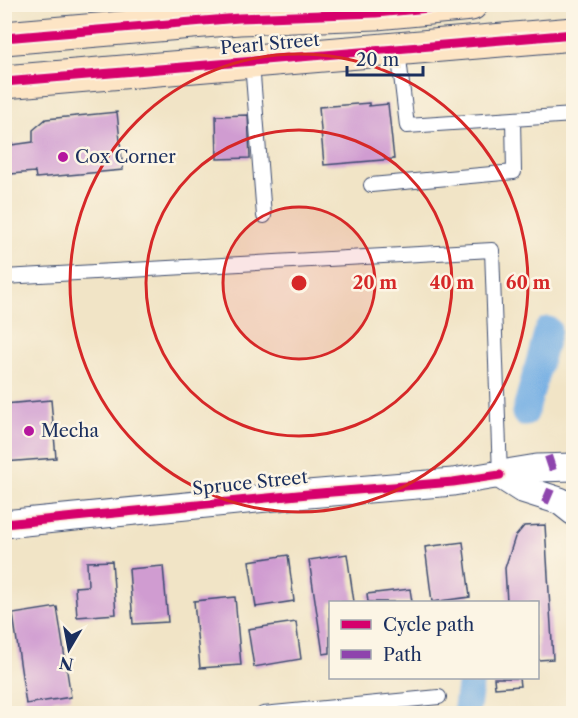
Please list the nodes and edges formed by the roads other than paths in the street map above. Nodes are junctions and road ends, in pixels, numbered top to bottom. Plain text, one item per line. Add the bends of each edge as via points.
1 (471, 4) edge
2 (325, 15) junction
3 (573, 34) edge
4 (4, 38) edge
5 (398, 50) junction
6 (252, 63) junction
7 (158, 69) junction
8 (4, 82) edge
9 (573, 115) edge
10 (513, 119) junction
11 (371, 185) dead end
12 (264, 216) dead end
13 (4, 278) edge
14 (562, 467) edge
15 (500, 475) junction
16 (573, 512) edge
17 (4, 524) edge
18 (439, 697) dead end
19 (263, 714) edge

1 - 2 main road, Pearl Street
2 - 4 main road, Pearl Street via 239,18
2 - 7 main road via 323,26 293,45 199,54
3 - 5 main road, Pearl Street
5 - 6 main road, Pearl Street
5 - 10 lane via 407,126
6 - 7 main road, Pearl Street
6 - 12 lane
7 - 8 main road, Pearl Street
9 - 10 lane
10 - 11 lane via 514,172
13 - 15 lane via 492,250
14 - 15 street, Spruce Street
15 - 16 street via 522,489 560,501
15 - 17 street, Spruce Street via 453,483
18 - 19 lane

